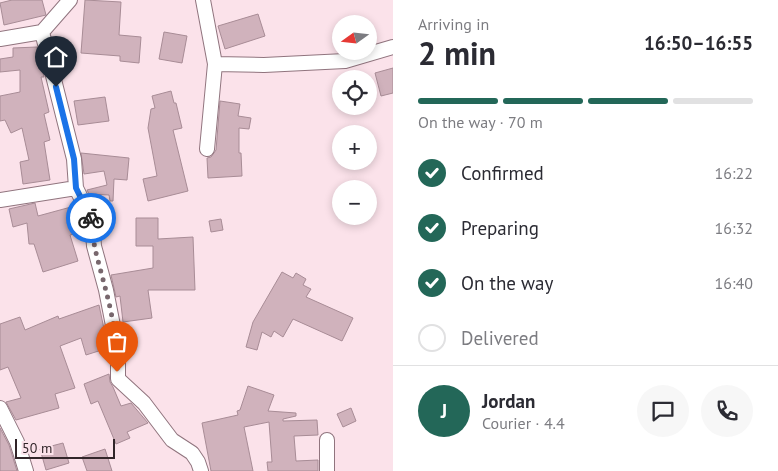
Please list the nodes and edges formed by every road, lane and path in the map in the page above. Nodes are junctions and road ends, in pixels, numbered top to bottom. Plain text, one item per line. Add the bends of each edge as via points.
1 (70, 0) edge
2 (203, 0) edge
3 (42, 32) junction
4 (0, 39) edge
5 (393, 47) edge
6 (215, 64) junction
7 (207, 149) dead end
8 (76, 188) junction
9 (0, 200) edge
10 (0, 408) edge
11 (327, 440) dead end
12 (26, 471) edge
13 (201, 471) edge
14 (327, 471) edge

1 - 3 street
2 - 6 street
3 - 4 street
3 - 8 street via 74,159
5 - 6 street via 345,61
6 - 7 street
8 - 9 street
8 - 13 street via 92,220 94,246 118,351 118,379 144,403 172,440 192,453
10 - 12 street via 17,442
11 - 14 street

